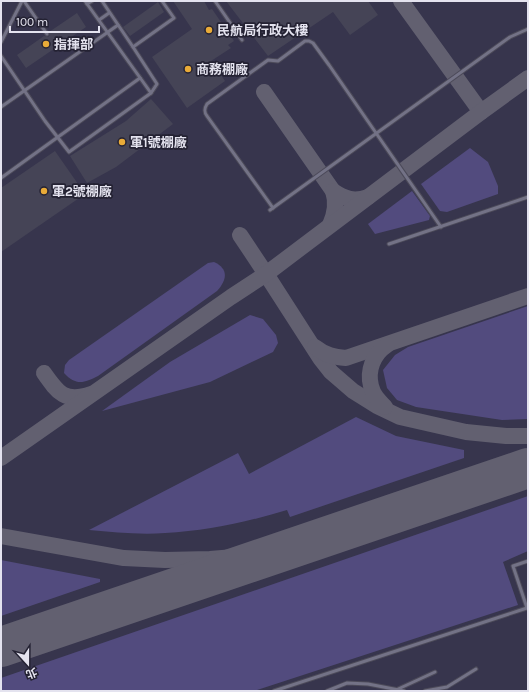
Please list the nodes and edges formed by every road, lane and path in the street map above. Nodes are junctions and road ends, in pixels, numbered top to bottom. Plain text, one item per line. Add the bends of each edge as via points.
1 (23, 1) edge
2 (92, 1) edge
3 (102, 1) edge
4 (162, 1) edge
5 (215, 1) edge
6 (86, 3) edge
7 (110, 13) junction
8 (99, 20) junction
9 (118, 25) junction
10 (528, 29) edge
11 (107, 33) junction
12 (47, 34) dead end
13 (242, 40) dead end
14 (1, 42) edge
15 (132, 47) junction
16 (1, 56) edge
17 (140, 78) junction
18 (25, 91) junction
19 (151, 93) junction
20 (1, 107) edge
21 (376, 133) junction
22 (58, 138) junction
23 (1, 178) edge
24 (528, 197) edge
25 (441, 227) junction
26 (389, 244) dead end
27 (528, 561) edge
28 (528, 609) edge
29 (476, 669) dead end
30 (435, 672) dead end
31 (396, 690) junction
32 (274, 691) edge
33 (327, 691) edge
34 (404, 691) edge
35 (425, 691) edge

1 - 12 lane
1 - 14 lane
2 - 6 lane
3 - 7 lane
4 - 15 lane via 174,18
5 - 13 lane
6 - 8 lane
7 - 8 lane
7 - 9 lane
8 - 11 lane
9 - 11 lane
9 - 15 lane
10 - 21 lane via 510,37
11 - 17 lane
11 - 18 lane
15 - 19 lane via 158,84
16 - 18 lane
17 - 19 lane
17 - 22 lane
18 - 20 lane
18 - 22 lane
19 - 22 lane via 69,152
21 - 21 lane via 272,209 205,113 205,108 268,60 278,61 305,41 309,41 330,66
21 - 25 lane
22 - 23 lane
24 - 25 lane
25 - 26 lane
27 - 28 lane via 513,566
28 - 32 lane
29 - 35 lane via 447,687
30 - 31 lane
31 - 33 lane via 347,683
31 - 34 lane

